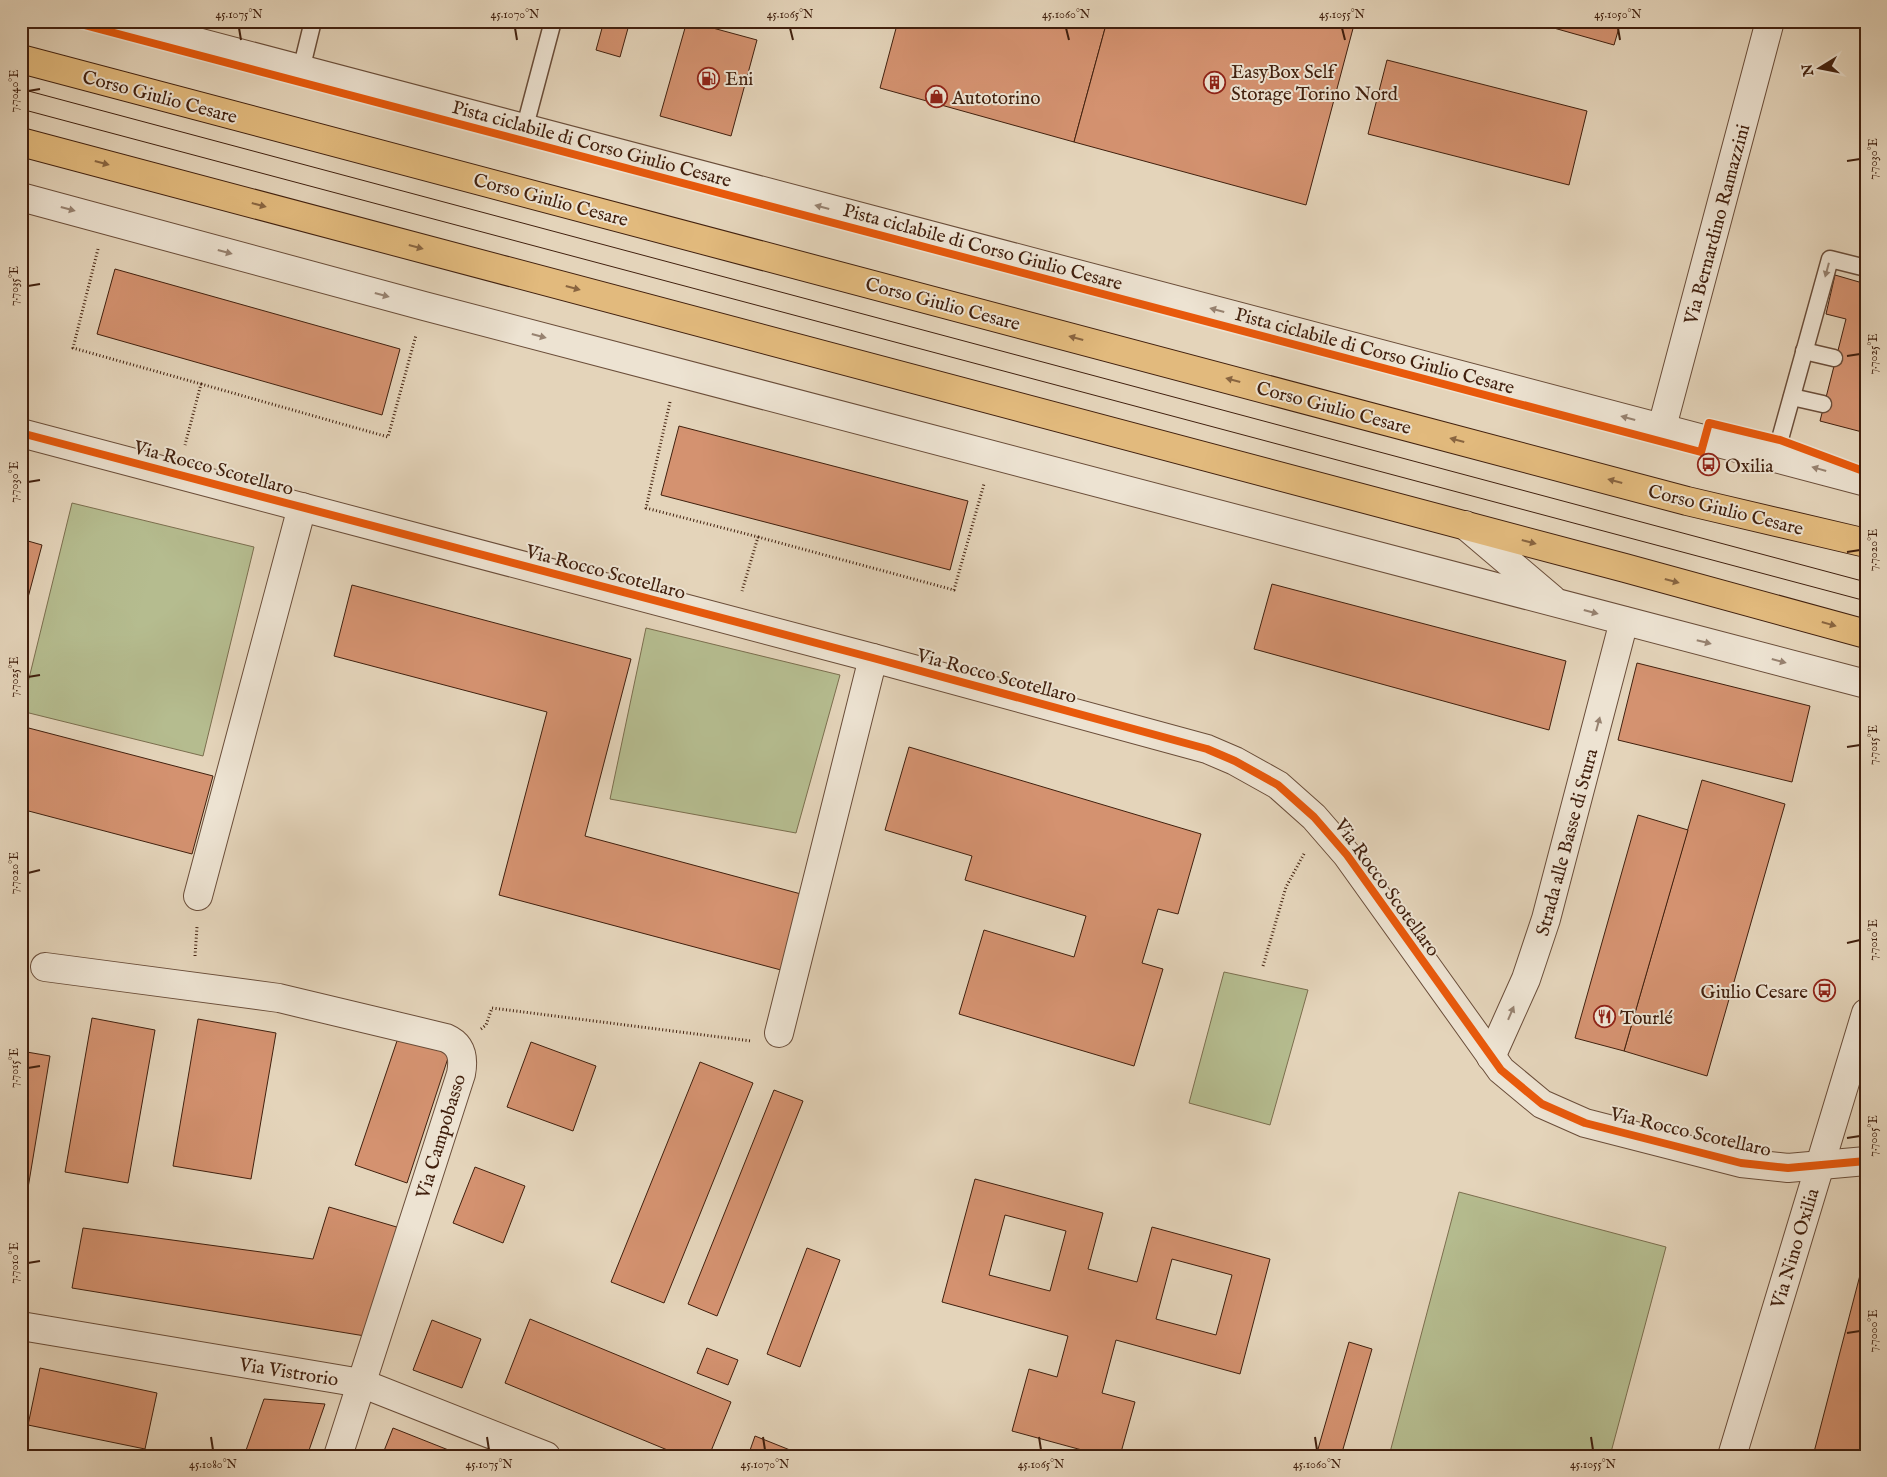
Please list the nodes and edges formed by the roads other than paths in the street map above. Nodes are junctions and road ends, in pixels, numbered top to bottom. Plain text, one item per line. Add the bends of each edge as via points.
1 (118, 21) edge
2 (313, 21) edge
3 (553, 21) edge
4 (1770, 21) edge
5 (21, 59) edge
6 (301, 70) junction
7 (524, 130) junction
8 (21, 142) edge
9 (21, 197) edge
10 (1866, 268) edge
11 (1804, 351) junction
12 (1834, 358) dead end
13 (1792, 396) junction
14 (1823, 404) dead end
15 (1662, 427) junction
16 (21, 433) edge
17 (1775, 457) junction
18 (1866, 482) edge
19 (302, 507) junction
20 (1465, 525) junction
21 (1866, 543) edge
22 (1557, 603) junction
23 (1624, 621) junction
24 (1866, 634) edge
25 (874, 658) junction
26 (1866, 684) edge
27 (198, 896) dead end
28 (46, 967) dead end
29 (1866, 1013) edge
30 (778, 1033) road end
31 (1491, 1057) junction
32 (1866, 1161) edge
33 (1820, 1166) junction
34 (21, 1326) edge
35 (361, 1383) junction
36 (338, 1456) edge
37 (546, 1456) edge
38 (1732, 1456) edge

1 - 6 street
2 - 6 lane
3 - 7 lane
4 - 15 street, Via Bernardino Ramazzini
21 -> 5 main road, Corso Giulio Cesare via 1687,501
6 - 7 street
15 -> 7 street
8 -> 20 main road
9 -> 22 street
10 -> 11 lane via 1830,259
11 - 12 lane
11 - 13 lane
13 - 14 lane
13 - 17 lane
15 - 17 street
16 - 19 street, Via Rocco Scotellaro
18 -> 17 street
19 - 25 street, Via Rocco Scotellaro
19 - 27 street
20 - 22 street
20 -> 24 main road
22 -> 23 street
23 -> 26 street
31 -> 23 street, Strada alle Basse di Stura via 1526,979 1546,919
25 - 30 street
25 - 31 street, Via Rocco Scotellaro via 1208,749 1278,785 1327,831
28 - 35 street, Via Campobasso via 279,998 446,1038 458,1046 463,1060 461,1074
29 - 33 street, Via Nino Oxilia
31 - 33 street, Via Rocco Scotellaro via 1531,1098 1577,1120 1741,1163 1777,1168
32 - 33 street, Via Rocco Scotellaro
33 - 38 street, Via Nino Oxilia
34 - 35 street, Via Vistrorio
35 - 36 street, Via Campobasso
35 - 37 street, Via Vistrorio

